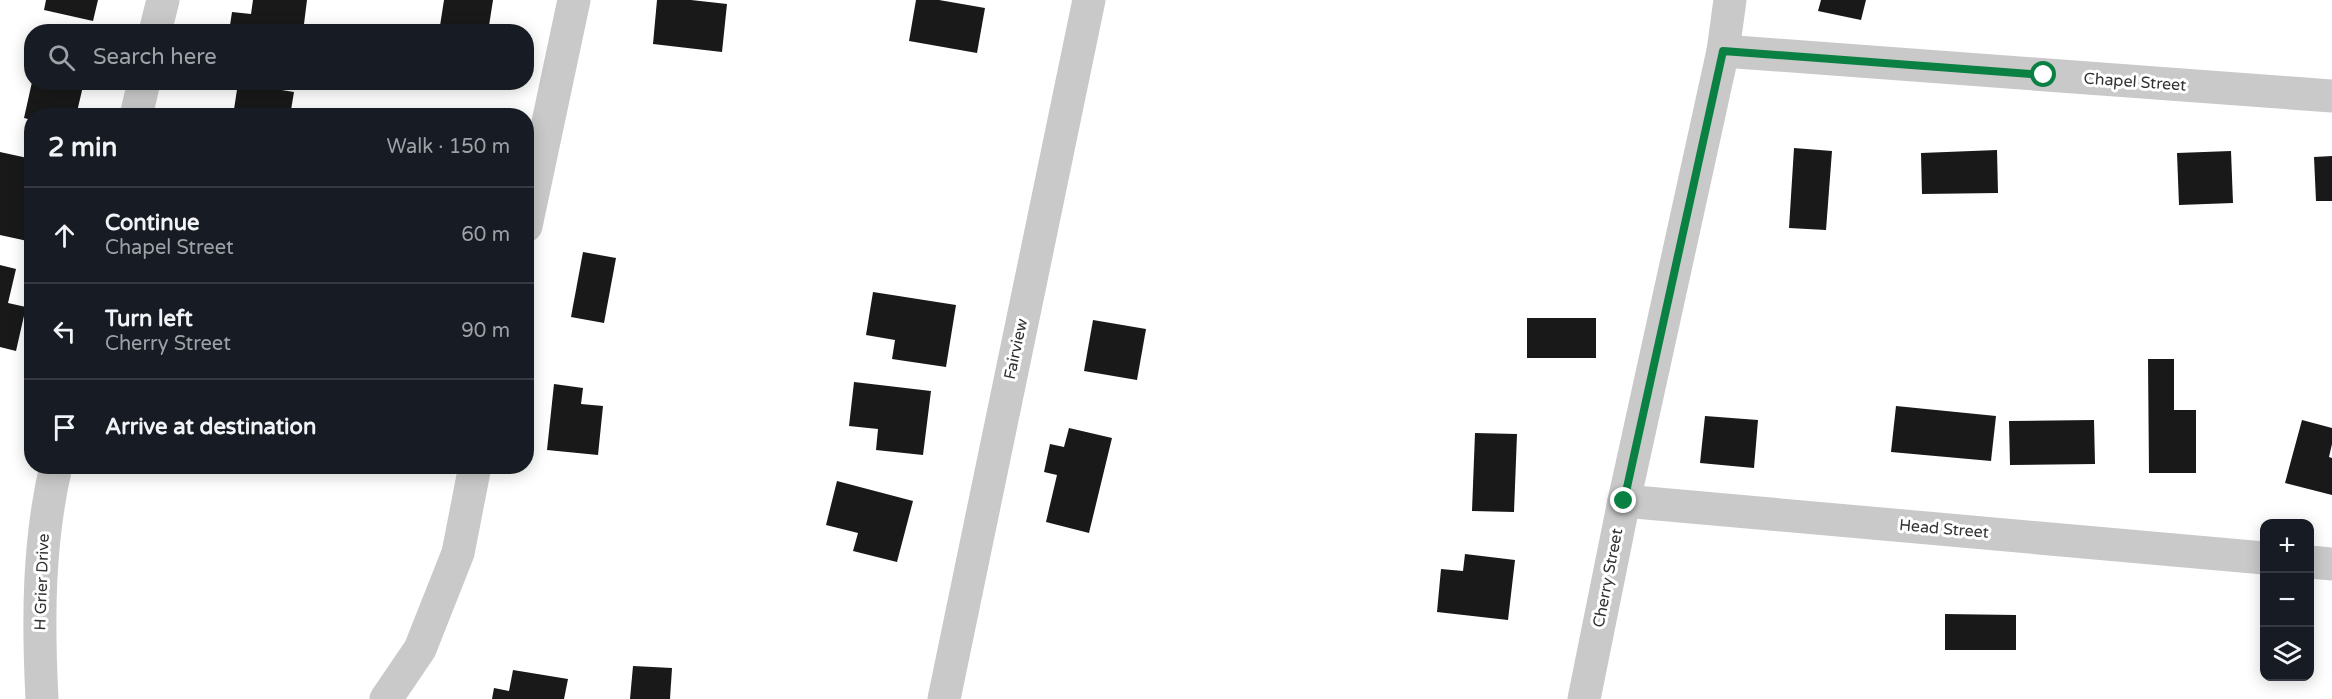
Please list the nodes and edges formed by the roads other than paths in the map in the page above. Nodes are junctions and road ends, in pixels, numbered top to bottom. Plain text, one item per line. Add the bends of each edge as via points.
1 (163, 0) edge
2 (574, 0) edge
3 (1089, 0) edge
4 (1730, 0) edge
5 (157, 24) edge
6 (1723, 51) junction
7 (142, 90) edge
8 (2332, 96) edge
9 (138, 108) edge
10 (534, 188) edge
11 (54, 474) edge
12 (474, 474) edge
13 (1624, 501) junction
14 (2260, 558) edge
15 (2314, 562) edge
16 (2332, 564) edge
17 (42, 699) edge
18 (386, 699) edge
19 (944, 699) edge
20 (1584, 699) edge

1 - 5 street
2 - 10 street
3 - 19 street, Fairview
4 - 6 street, Cherry Street
6 - 8 street, Chapel Street
6 - 13 street, Cherry Street
7 - 9 street
11 - 17 street, H Grier Drive via 41,561
12 - 18 street via 458,553 420,650
13 - 14 street, Head Street
13 - 20 street, Cherry Street
15 - 16 street

